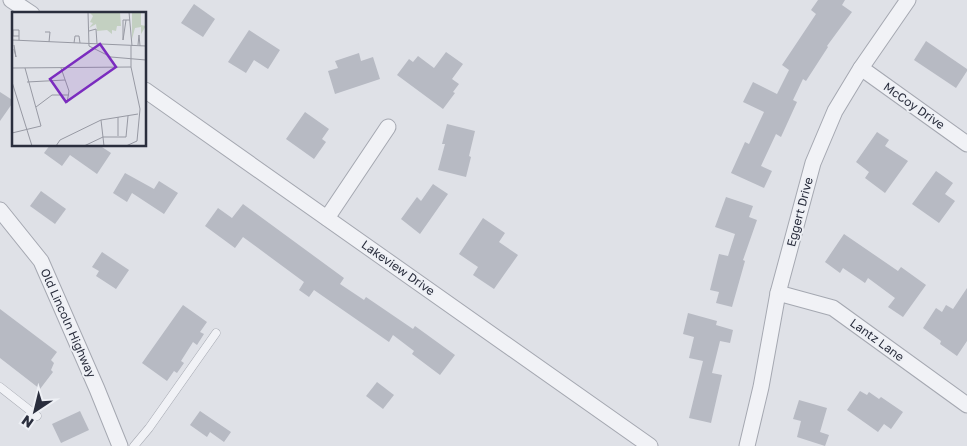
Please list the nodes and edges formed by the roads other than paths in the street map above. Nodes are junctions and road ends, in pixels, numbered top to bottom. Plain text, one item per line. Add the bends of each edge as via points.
1 (11, 0) edge
2 (908, 0) edge
3 (29, 12) edge
4 (861, 68) junction
5 (146, 91) edge
6 (388, 128) dead end
7 (967, 144) edge
8 (0, 210) edge
9 (328, 218) junction
10 (778, 293) junction
11 (216, 334) dead end
12 (0, 387) edge
13 (967, 405) edge
14 (37, 416) dead end
15 (120, 446) edge
16 (134, 446) edge
17 (650, 446) edge
18 (747, 446) edge

1 - 3 street
2 - 4 street, Eggert Drive
4 - 7 street, McCoy Drive
4 - 10 street, Eggert Drive via 835,111 813,163
5 - 9 street, Lakeview Drive
6 - 9 street
8 - 15 street, Old Lincoln Highway via 41,261
9 - 17 street, Lakeview Drive
10 - 13 street, Lantz Lane via 833,308
10 - 18 street, Eggert Drive
11 - 16 lane
12 - 14 lane

